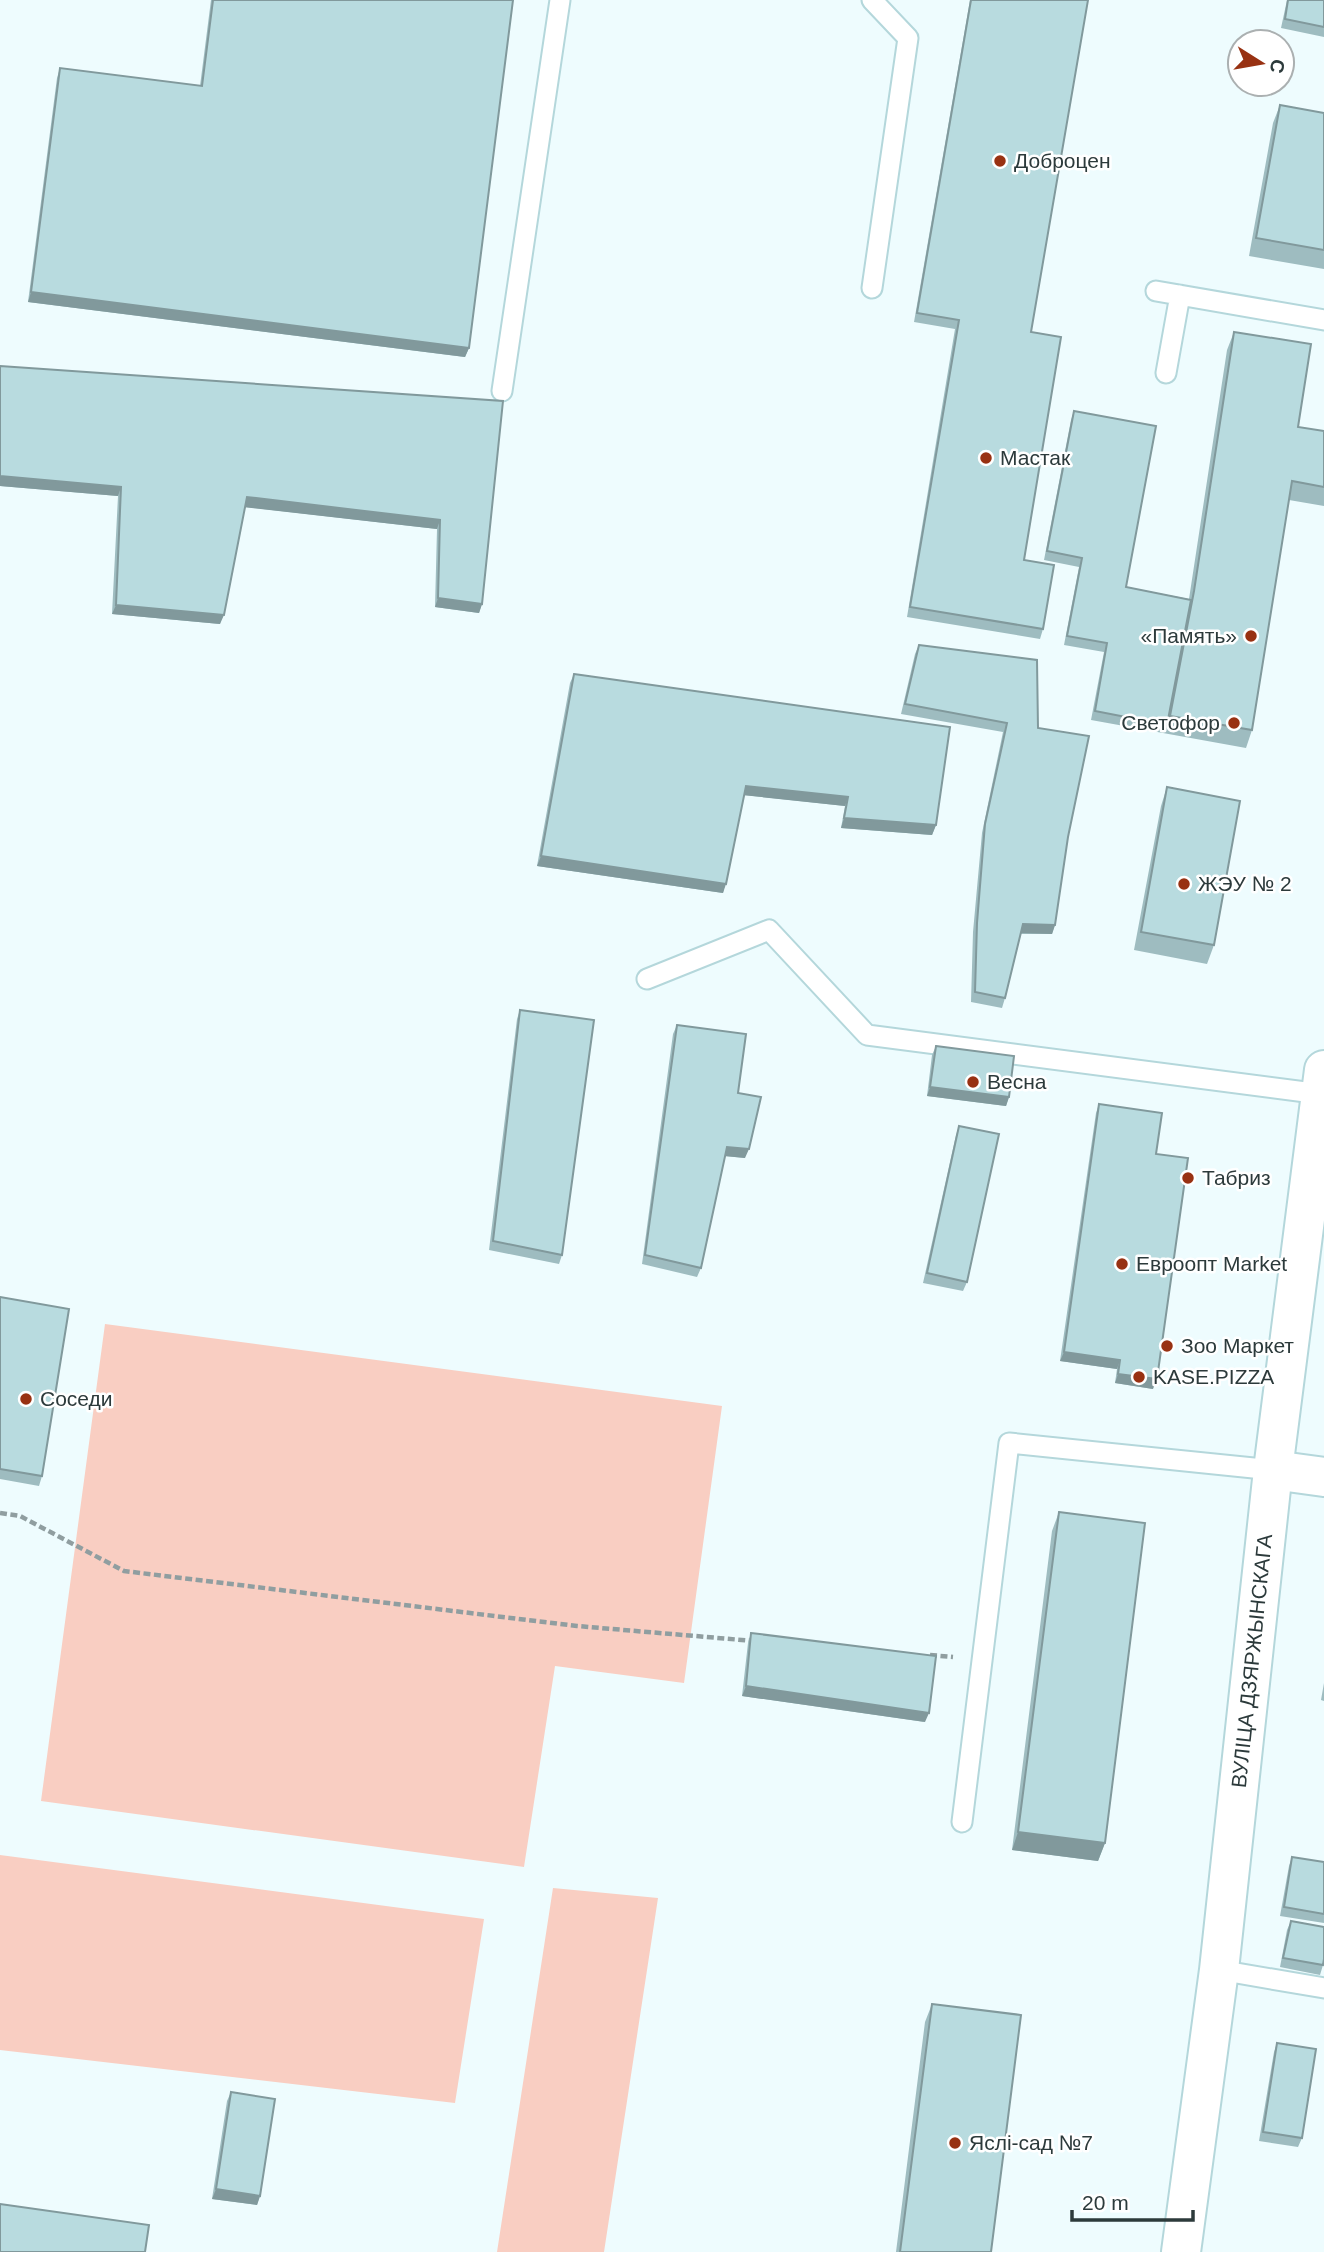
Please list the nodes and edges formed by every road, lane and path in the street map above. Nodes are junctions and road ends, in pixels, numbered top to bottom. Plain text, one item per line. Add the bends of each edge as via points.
1 (560, 0) edge
2 (872, 0) edge
3 (872, 288) dead end
4 (1156, 291) dead end
5 (1180, 295) junction
6 (1324, 320) edge
7 (1166, 373) dead end
8 (502, 391) dead end
9 (647, 979) dead end
10 (1322, 1082) edge
11 (1273, 1470) junction
12 (1324, 1478) edge
13 (0, 1513) edge
14 (766, 1642) edge
15 (928, 1655) edge
16 (982, 1660) junction
17 (962, 1822) dead end
18 (1219, 1970) junction
19 (1324, 1988) edge
20 (1181, 2252) edge

1 - 8 lane
2 - 3 lane via 908,38
4 - 5 lane
5 - 6 lane
5 - 7 lane
9 - 10 lane via 769,930 867,1035
10 - 11 street, ВУЛІЦА ДЗЯРЖЫНСКАГА
11 - 12 street
11 - 16 lane via 1009,1443
11 - 18 street, ВУЛІЦА ДЗЯРЖЫНСКАГА
13 - 14 path via 20,1516 124,1571 576,1626
15 - 16 path
16 - 17 lane
18 - 19 lane
18 - 20 street, ВУЛІЦА ДЗЯРЖЫНСКАГА

